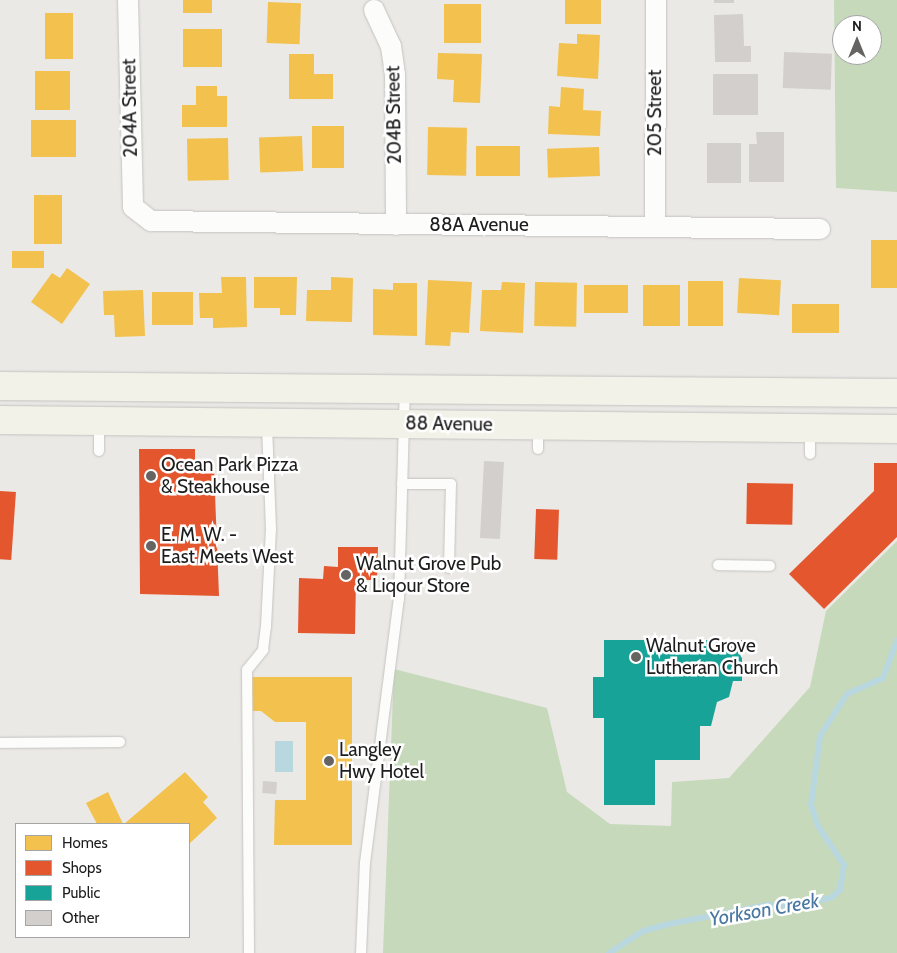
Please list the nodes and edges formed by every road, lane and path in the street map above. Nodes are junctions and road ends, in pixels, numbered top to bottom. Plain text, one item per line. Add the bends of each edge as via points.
1 (128, 0) edge
2 (656, 0) edge
3 (374, 10) dead end
4 (139, 215) joint
5 (396, 224) junction
6 (655, 227) junction
7 (820, 229) dead end
8 (0, 386) edge
9 (405, 389) junction
10 (729, 391) junction
11 (897, 393) edge
12 (0, 420) edge
13 (99, 420) junction
14 (266, 422) junction
15 (404, 424) junction
16 (729, 427) junction
17 (897, 429) edge
18 (99, 451) dead end
19 (402, 484) junction
20 (718, 565) dead end
21 (770, 566) dead end
22 (450, 568) dead end
23 (120, 742) dead end
24 (0, 743) edge
25 (249, 953) edge
26 (361, 953) edge

1 - 4 street, 204A Street via 131,184
2 - 6 street, 205 Street
3 - 5 street, 204B Street via 391,46 394,75
4 - 5 street, 88A Avenue via 151,222
5 - 6 street, 88A Avenue
6 - 7 street, 88A Avenue
8 - 9 main road, 88 Avenue
9 - 10 main road, 88 Avenue
9 - 15 lane
10 - 11 main road, 88 Avenue
10 - 16 main road
12 - 13 main road, 88 Avenue
13 - 14 main road, 88 Avenue
13 - 18 lane
14 - 15 main road, 88 Avenue
14 - 25 lane via 272,530 266,626 263,650 247,670
15 - 16 main road, 88 Avenue via 538,437
15 - 19 lane
16 - 17 main road, 88 Avenue via 810,441
19 - 22 lane via 451,484
19 - 26 lane via 399,598 366,854
20 - 21 lane
23 - 24 lane

